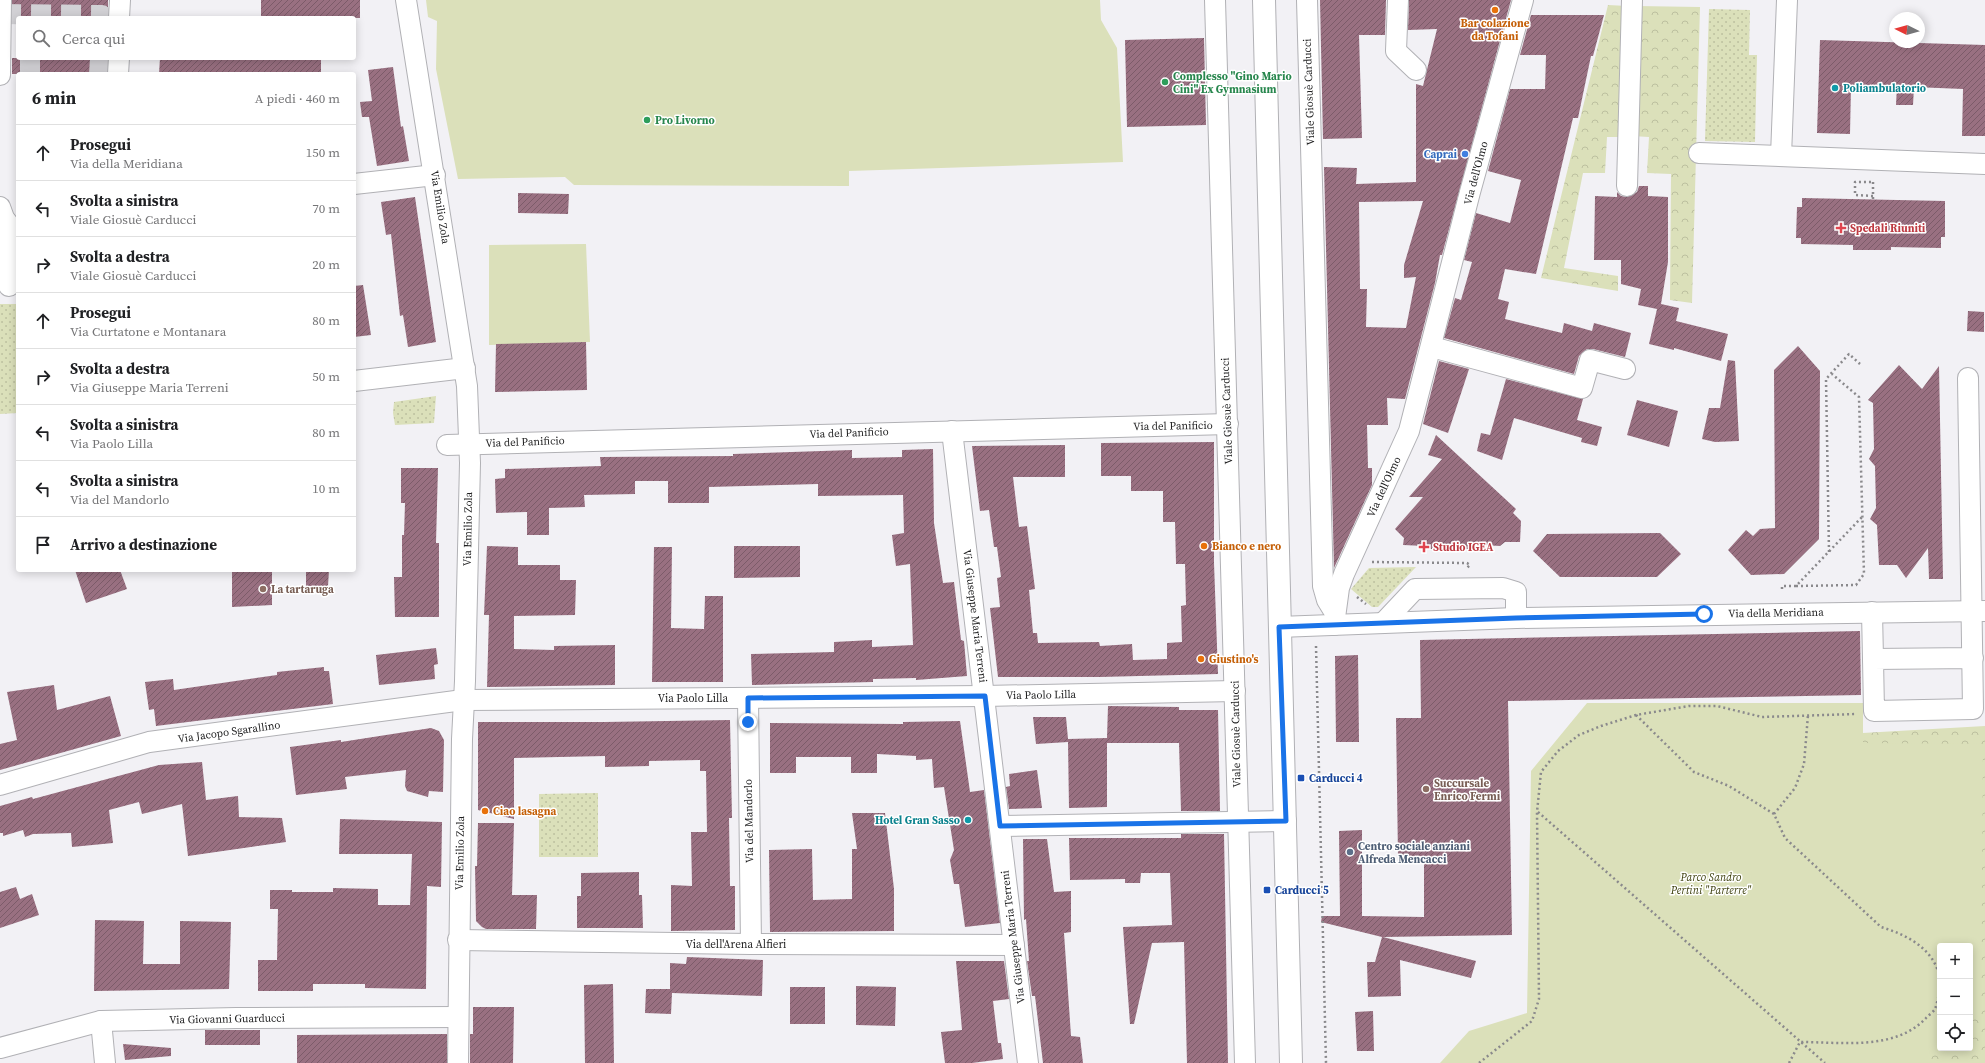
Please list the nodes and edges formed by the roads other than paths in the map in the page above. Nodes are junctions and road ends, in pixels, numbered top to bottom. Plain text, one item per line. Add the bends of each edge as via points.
1 (1, 0) edge
2 (120, 0) edge
3 (406, 0) edge
4 (1215, 0) edge
5 (1264, 0) edge
6 (1307, 0) edge
7 (1398, 0) edge
8 (1523, 0) edge
9 (1632, 0) edge
10 (1787, 0) edge
11 (119, 16) edge
12 (119, 60) edge
13 (1416, 70) dead end
14 (118, 72) edge
15 (0, 75) edge
16 (1700, 153) dead end
17 (1780, 156) junction
18 (1985, 164) edge
19 (435, 175) junction
20 (356, 184) edge
21 (1627, 186) dead end
22 (0, 207) edge
23 (14, 226) edge
24 (9, 286) dead end
25 (1432, 347) junction
26 (465, 368) junction
27 (1625, 369) dead end
28 (1968, 378) dead end
29 (356, 380) edge
30 (1228, 424) junction
31 (952, 431) junction
32 (447, 448) dead end
33 (470, 448) junction
34 (1979, 611) edge
35 (1516, 618) junction
36 (1872, 618) junction
37 (1328, 621) junction
38 (1384, 623) junction
39 (1279, 627) junction
40 (1973, 658) junction
41 (1873, 659) junction
42 (1235, 691) junction
43 (985, 696) junction
44 (748, 698) junction
45 (463, 700) junction
46 (0, 785) edge
47 (1238, 821) junction
48 (1286, 821) junction
49 (1000, 826) junction
50 (458, 940) junction
51 (751, 944) junction
52 (1014, 944) junction
53 (457, 1017) junction
54 (90, 1018) junction
55 (0, 1048) edge
56 (105, 1063) edge
57 (458, 1063) edge
58 (1028, 1063) edge
59 (1245, 1063) edge
60 (1291, 1063) edge

1 - 15 street
2 - 11 street
3 - 19 street, Via Emilio Zola
4 - 30 street, Viale Giosuè Carducci
5 - 39 main road
6 - 37 street, Viale Giosuè Carducci via 1322,586
7 - 13 street via 1396,51
8 - 25 street, Via dell'Olmo via 1470,192
9 - 21 street
10 - 17 street
12 - 14 street
16 - 17 street
17 - 18 street
19 - 20 street
19 - 26 street, Via Emilio Zola
22 - 23 street via 4,218
23 - 24 street
25 - 27 street via 1582,388 1590,360
25 - 37 street, Via dell'Olmo via 1409,432 1344,574
26 - 29 street
26 - 33 street, Via Emilio Zola
28 - 34 street
30 - 31 street, Via del Panificio
30 - 42 street, Viale Giosuè Carducci
31 - 33 street, Via del Panificio
31 - 43 street, Via Giuseppe Maria Terreni
32 - 33 street, Via del Panificio
33 - 45 street, Via Emilio Zola
34 - 36 street, Via della Meridiana
34 - 40 street via 1973,631
35 - 36 street, Via della Meridiana
35 - 38 street, Via della Meridiana
35 - 38 street via 1516,592 1503,588 1415,589
36 - 41 street
37 - 38 street, Via della Meridiana
37 - 39 street, Via della Meridiana
39 - 48 main road
40 - 41 street
40 - 41 street via 1973,709 1874,711
42 - 43 street, Via Paolo Lilla
42 - 47 street, Viale Giosuè Carducci
43 - 44 street, Via Paolo Lilla
43 - 49 street, Via Giuseppe Maria Terreni
44 - 45 street, Via Paolo Lilla
44 - 51 street, Via del Mandorlo
45 - 46 street, Via Jacopo Sgarallino via 149,742
45 - 50 street, Via Emilio Zola
47 - 48 street
47 - 49 street
47 - 59 street, Viale Giosuè Carducci via 1234,955
48 - 60 main road
49 - 52 street, Via Giuseppe Maria Terreni
50 - 51 street, Via dell'Arena Alfieri
50 - 53 street, Via Emilio Zola
51 - 52 street, Via dell'Arena Alfieri
52 - 58 street, Via Giuseppe Maria Terreni
53 - 54 street, Via Giovanni Guarducci via 236,1010
53 - 57 street, Via Emilio Zola
54 - 55 street, Via Giovanni Guarducci
54 - 56 street

